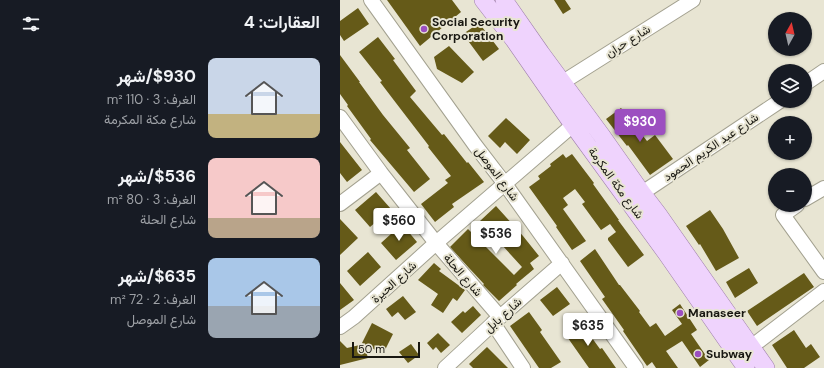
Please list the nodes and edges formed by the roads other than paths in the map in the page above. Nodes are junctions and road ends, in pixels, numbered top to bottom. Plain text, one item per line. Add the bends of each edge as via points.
1 (371, 0) edge
2 (484, 0) edge
3 (504, 0) edge
4 (693, 0) edge
5 (824, 71) edge
6 (812, 79) edge
7 (563, 82) junction
8 (770, 108) edge
9 (340, 117) edge
10 (573, 125) junction
11 (381, 173) junction
12 (505, 184) junction
13 (824, 188) edge
14 (642, 193) junction
15 (812, 195) edge
16 (340, 204) edge
17 (786, 212) edge
18 (436, 244) junction
19 (562, 263) junction
20 (824, 272) edge
21 (824, 291) edge
22 (496, 320) junction
23 (340, 327) edge
24 (750, 347) junction
25 (445, 368) edge
26 (523, 368) edge
27 (636, 368) edge
28 (746, 368) edge
29 (766, 368) edge

1 - 12 street, شارع الموصل
2 - 10 main road, شارع مكة المكرمة
3 - 7 main road, شارع مكة المكرمة
4 - 7 street, شارع حران
5 - 6 street
7 - 14 main road, شارع مكة المكرمة
8 - 14 street, شارع عبد الكريم الحمود
9 - 11 street, شارع الحلة
10 - 12 street, شارع الحيرة
10 - 28 main road, شارع مكة المكرمة
11 - 16 street
11 - 18 street, شارع الحلة
12 - 18 street, شارع الحيرة
12 - 19 street, شارع الموصل
13 - 15 street
14 - 24 main road, شارع مكة المكرمة
17 - 20 street via 782,215
18 - 22 street, شارع الحلة
18 - 23 street, شارع الحيرة via 354,318
19 - 22 street, شارع بابل
19 - 27 street, شارع الموصل
21 - 24 street
22 - 25 street, شارع بابل
22 - 26 street, شارع الحلة
24 - 29 main road, شارع مكة المكرمة

